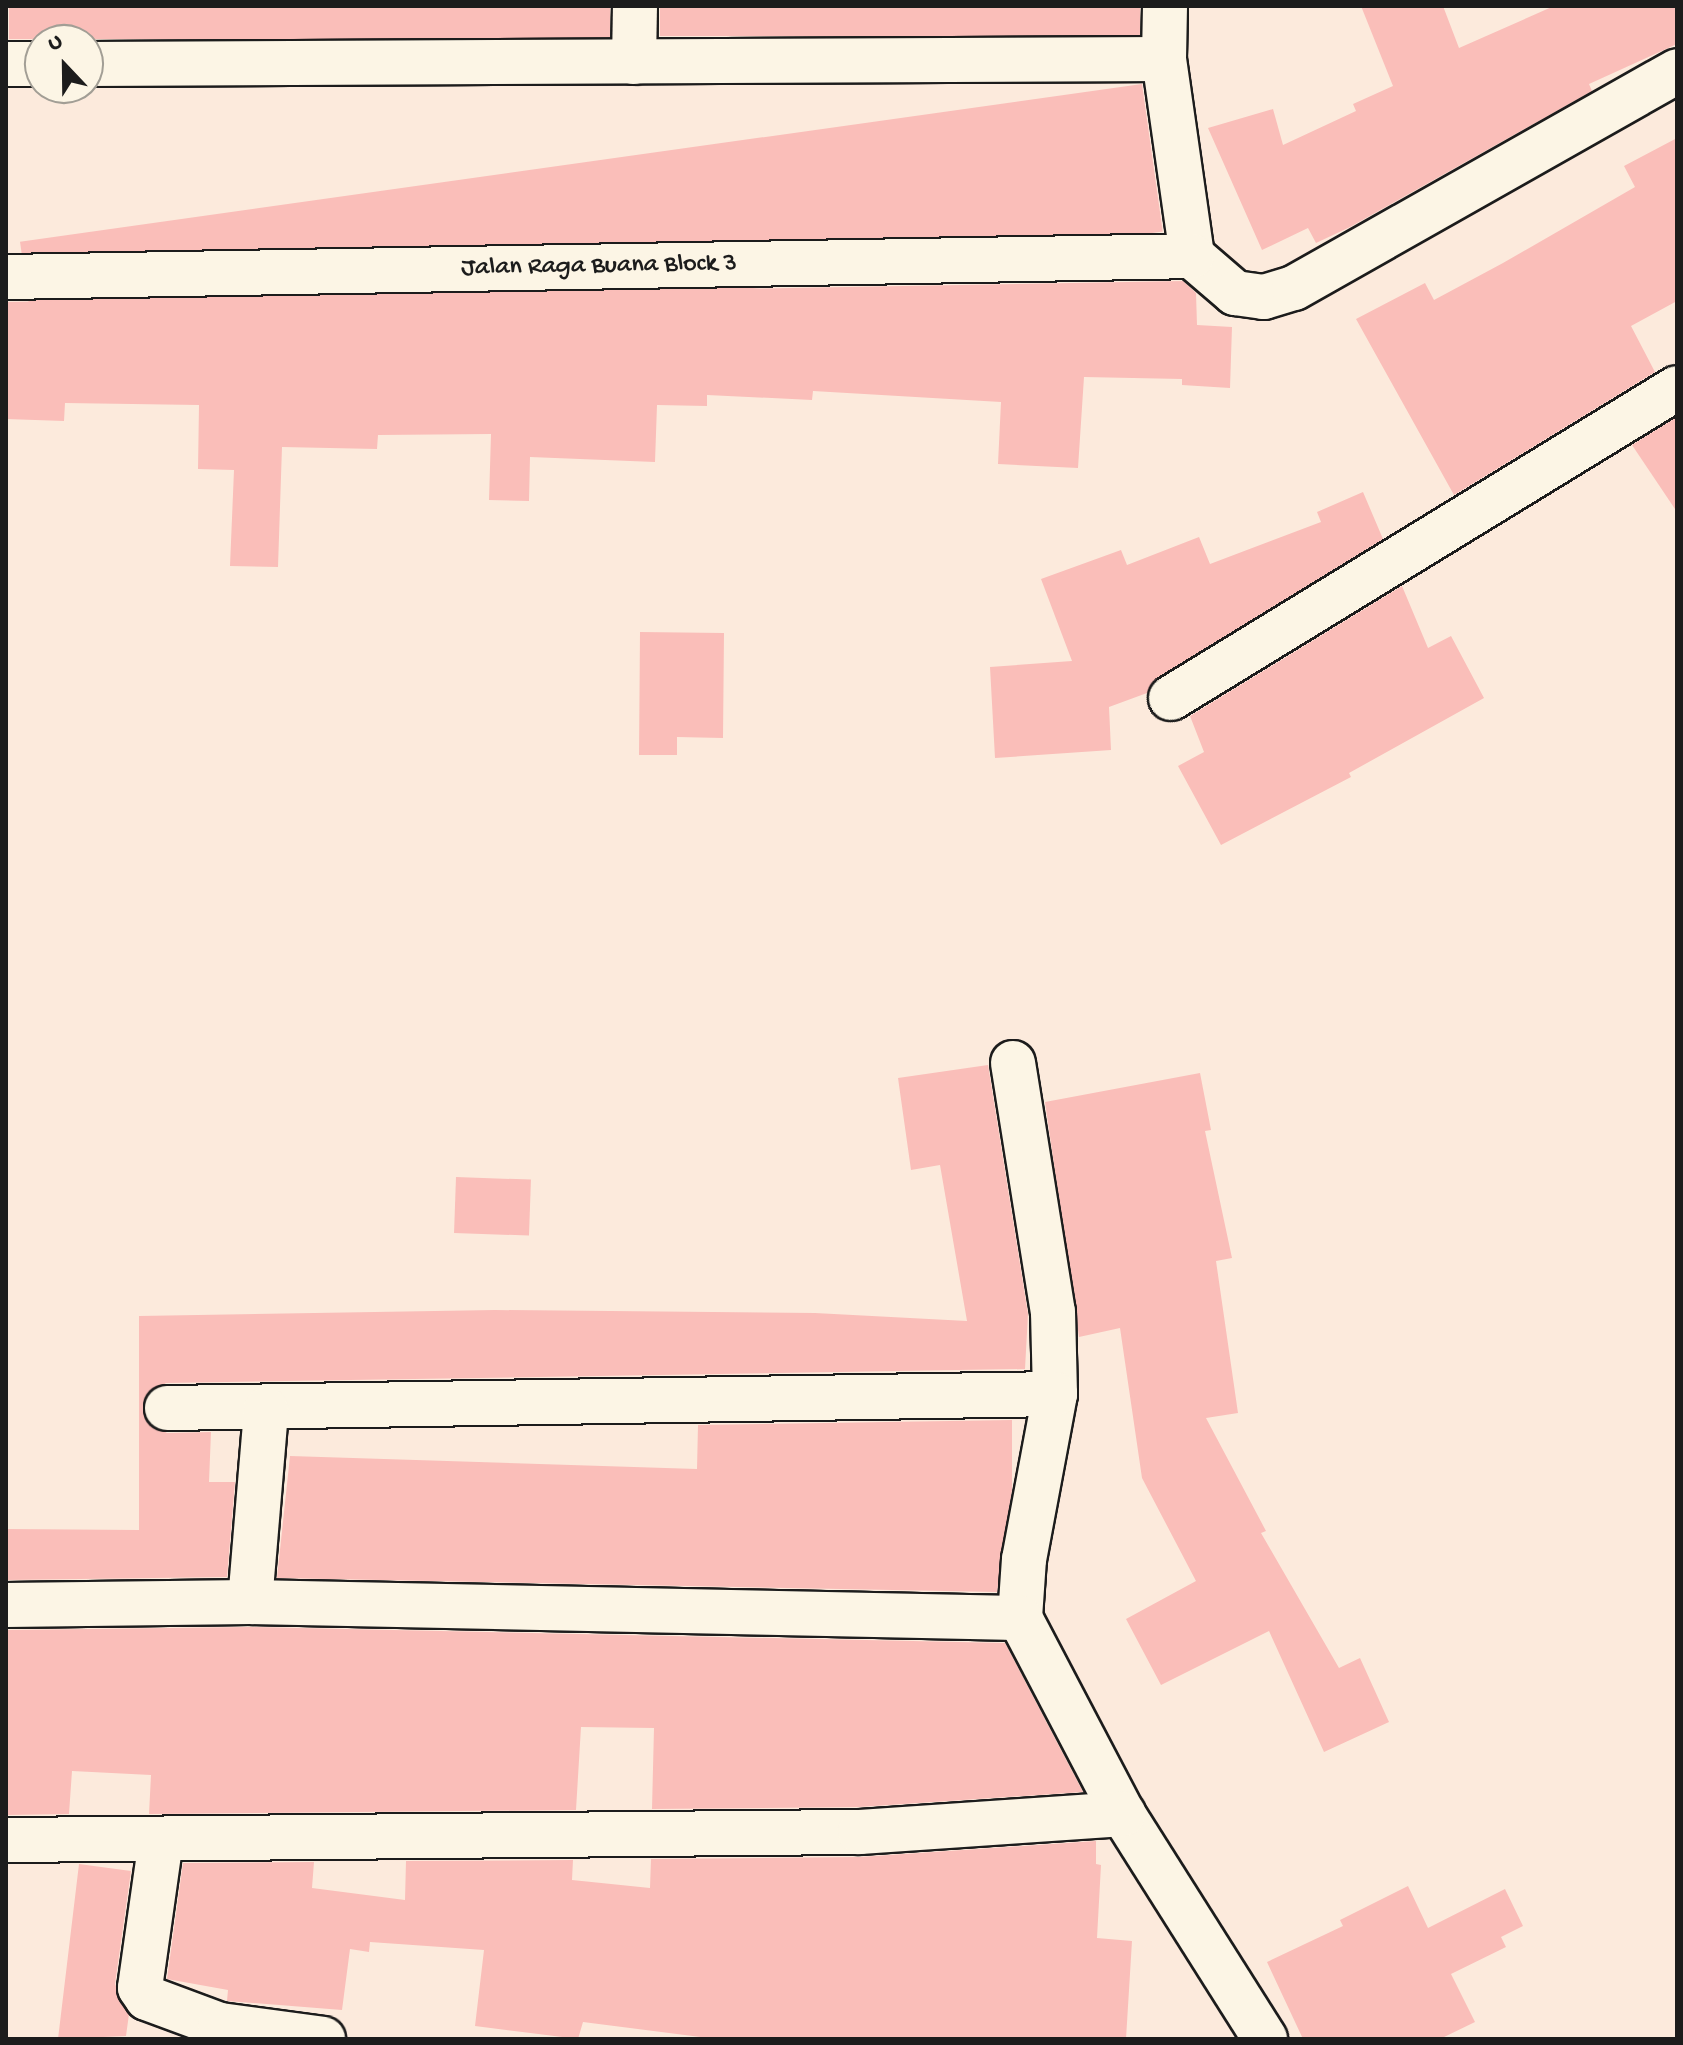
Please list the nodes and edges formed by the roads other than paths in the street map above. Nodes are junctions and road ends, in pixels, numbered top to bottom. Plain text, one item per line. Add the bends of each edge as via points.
1 (635, 6) edge
2 (1165, 6) edge
3 (1164, 59) junction
4 (634, 62) junction
5 (104, 64) edge
6 (1677, 71) edge
7 (1192, 256) junction
8 (6, 277) edge
9 (1677, 388) edge
10 (1171, 698) dead end
11 (1013, 1063) dead end
12 (1055, 1394) junction
13 (167, 1408) dead end
14 (266, 1410) junction
15 (250, 1602) junction
16 (6, 1605) edge
17 (1020, 1618) junction
18 (1123, 1814) junction
19 (6, 1840) edge
20 (161, 1840) junction
21 (323, 2039) edge
22 (1265, 2039) edge

1 - 4 street
2 - 3 street
3 - 4 street
3 - 7 street
4 - 5 street
6 - 7 street via 1294,288 1264,297 1235,293
7 - 8 street, Jalan Raga Buana Block 3
9 - 10 street
11 - 12 street via 1053,1312
12 - 14 street
12 - 17 street via 1024,1559
13 - 14 street
14 - 15 street
15 - 16 street
15 - 17 street
17 - 18 street
18 - 20 street via 860,1832
18 - 22 street
19 - 20 street
20 - 21 street via 140,1988 147,1998 220,2025

